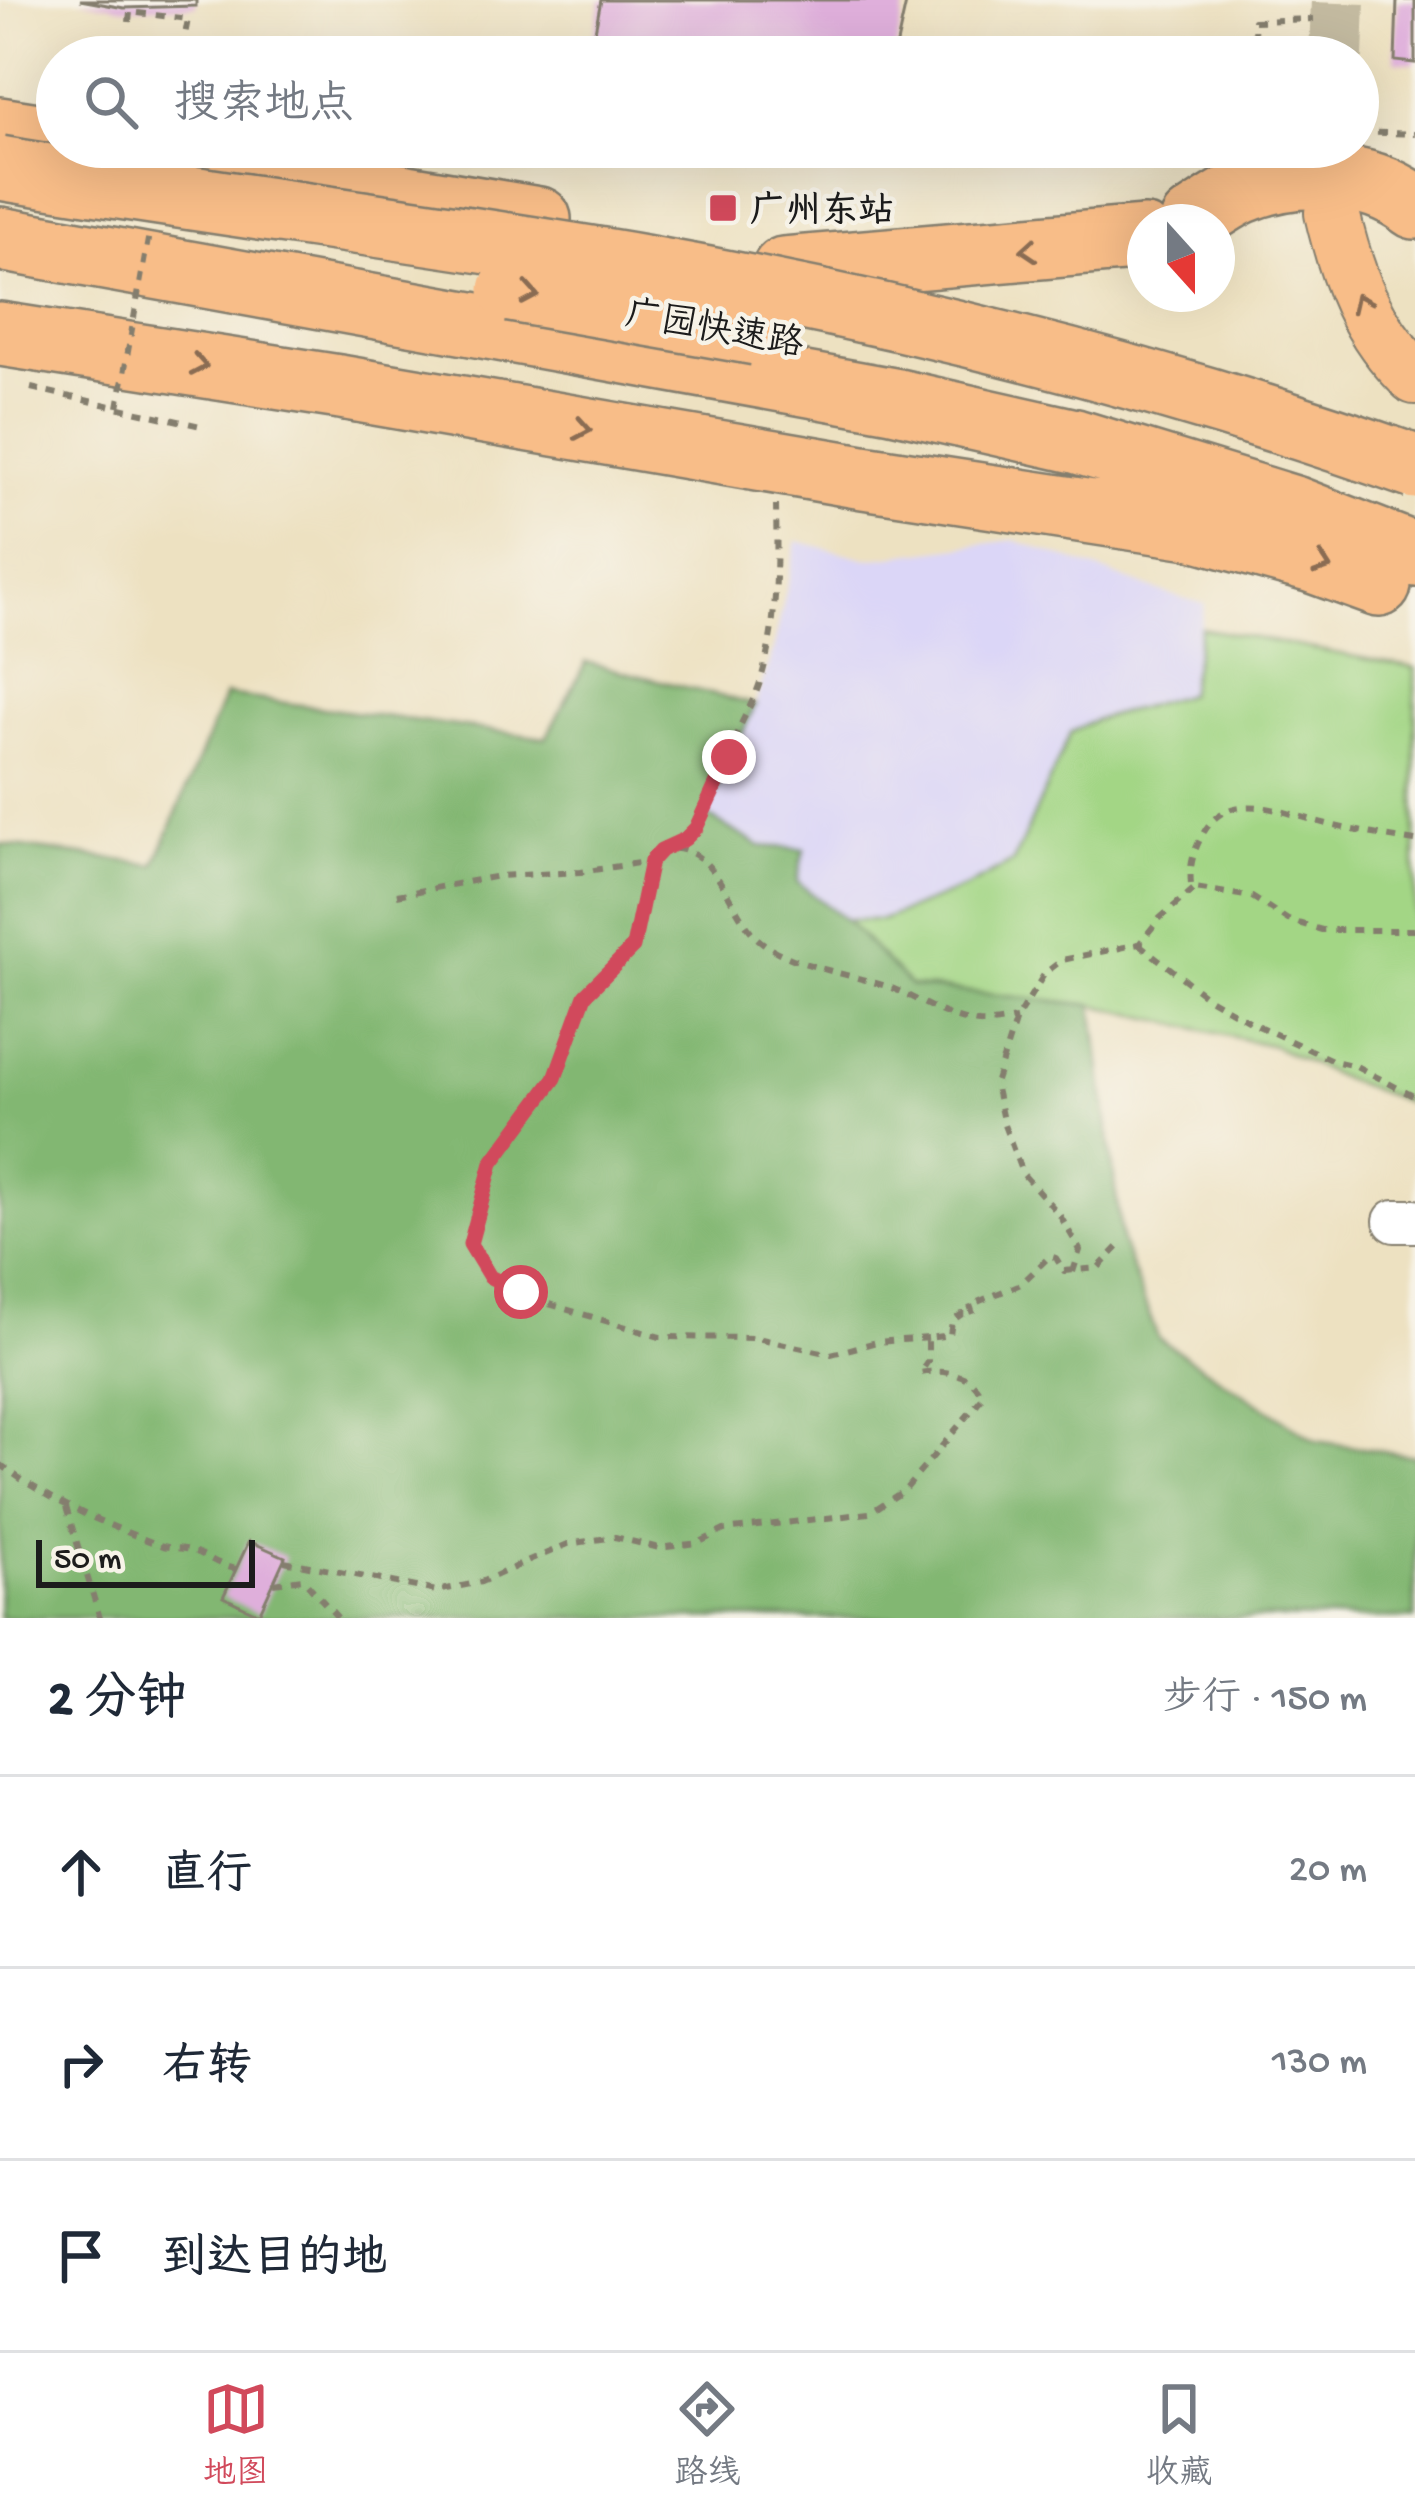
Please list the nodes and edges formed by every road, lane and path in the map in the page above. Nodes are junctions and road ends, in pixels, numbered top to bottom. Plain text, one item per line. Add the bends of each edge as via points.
1 (1313, 20) dead end
2 (128, 22) dead end
3 (185, 36) edge
4 (1254, 36) edge
5 (0, 129) edge
6 (1379, 133) edge
7 (1415, 134) edge
8 (36, 135) edge
9 (0, 168) edge
10 (234, 168) edge
11 (1221, 204) edge
12 (0, 207) edge
13 (1415, 207) edge
14 (1332, 213) dead end
15 (149, 234) dead end
16 (0, 239) edge
17 (1127, 240) edge
18 (784, 269) junction
19 (0, 301) edge
20 (281, 318) dead end
21 (11, 360) edge
22 (1415, 376) edge
23 (118, 379) junction
24 (845, 423) joint
25 (201, 425) dead end
26 (1415, 467) edge
27 (1415, 490) edge
28 (761, 499) dead end
29 (1227, 512) junction
30 (1415, 512) edge
31 (1415, 555) edge
32 (1415, 598) edge
33 (1415, 841) edge
34 (661, 850) junction
35 (651, 861) junction
36 (1196, 888) junction
37 (397, 895) dead end
38 (1415, 930) edge
39 (1139, 944) junction
40 (1016, 1019) junction
41 (1415, 1096) edge
42 (1122, 1243) dead end
43 (1073, 1272) junction
44 (928, 1338) junction
45 (0, 1463) edge
46 (64, 1503) junction
47 (284, 1561) dead end
48 (236, 1569) dead end
49 (274, 1583) dead end
50 (100, 1618) edge
51 (338, 1618) edge

1 - 4 path via 1254,21
2 - 3 path via 130,12 188,19
5 - 8 highway
6 - 7 path
9 - 26 highway, 广园快速路, bridge via 644,267 907,321 1211,399
10 - 18 highway via 712,248
11 - 13 highway via 1305,178 1354,179
12 -> 30 highway, 广园快速路, bridge via 909,363 1174,432
22 -> 14 main road via 1368,321
15 - 23 path, bridge
16 - 29 highway via 892,400 1075,441
17 -> 18 highway
18 - 27 highway via 1278,402 1376,473
19 - 23 highway
20 - 24 main road
21 - 23 highway
21 - 23 path
23 - 25 path
23 -> 29 highway via 1172,524
24 - 29 highway
28 - 34 path via 776,502 778,533 760,682 696,828
29 - 31 highway via 1294,508
29 -> 32 highway
33 - 36 path via 1279,810 1223,810 1189,865
34 - 35 path
34 - 40 path via 683,849 711,868 762,943 945,1013 979,1023
35 - 37 path
35 - 44 path via 633,947 585,995 555,1078 492,1163 470,1244 490,1277 535,1300 659,1337 757,1338 832,1354
36 - 38 path via 1252,897 1322,930
36 - 39 path
39 - 40 path via 1062,960
39 - 41 path via 1256,1025
40 - 43 path via 997,1096 1022,1173 1080,1250
42 - 43 path via 1098,1268
43 - 44 path via 1050,1256 1021,1284 970,1305 973,1314 952,1321 950,1335
44 - 47 path via 920,1373 957,1374 982,1398 905,1490 869,1513 724,1530 658,1548 615,1538 568,1544 481,1582 437,1591
45 - 46 path
46 - 48 path
46 - 50 path
49 - 51 path via 303,1579

